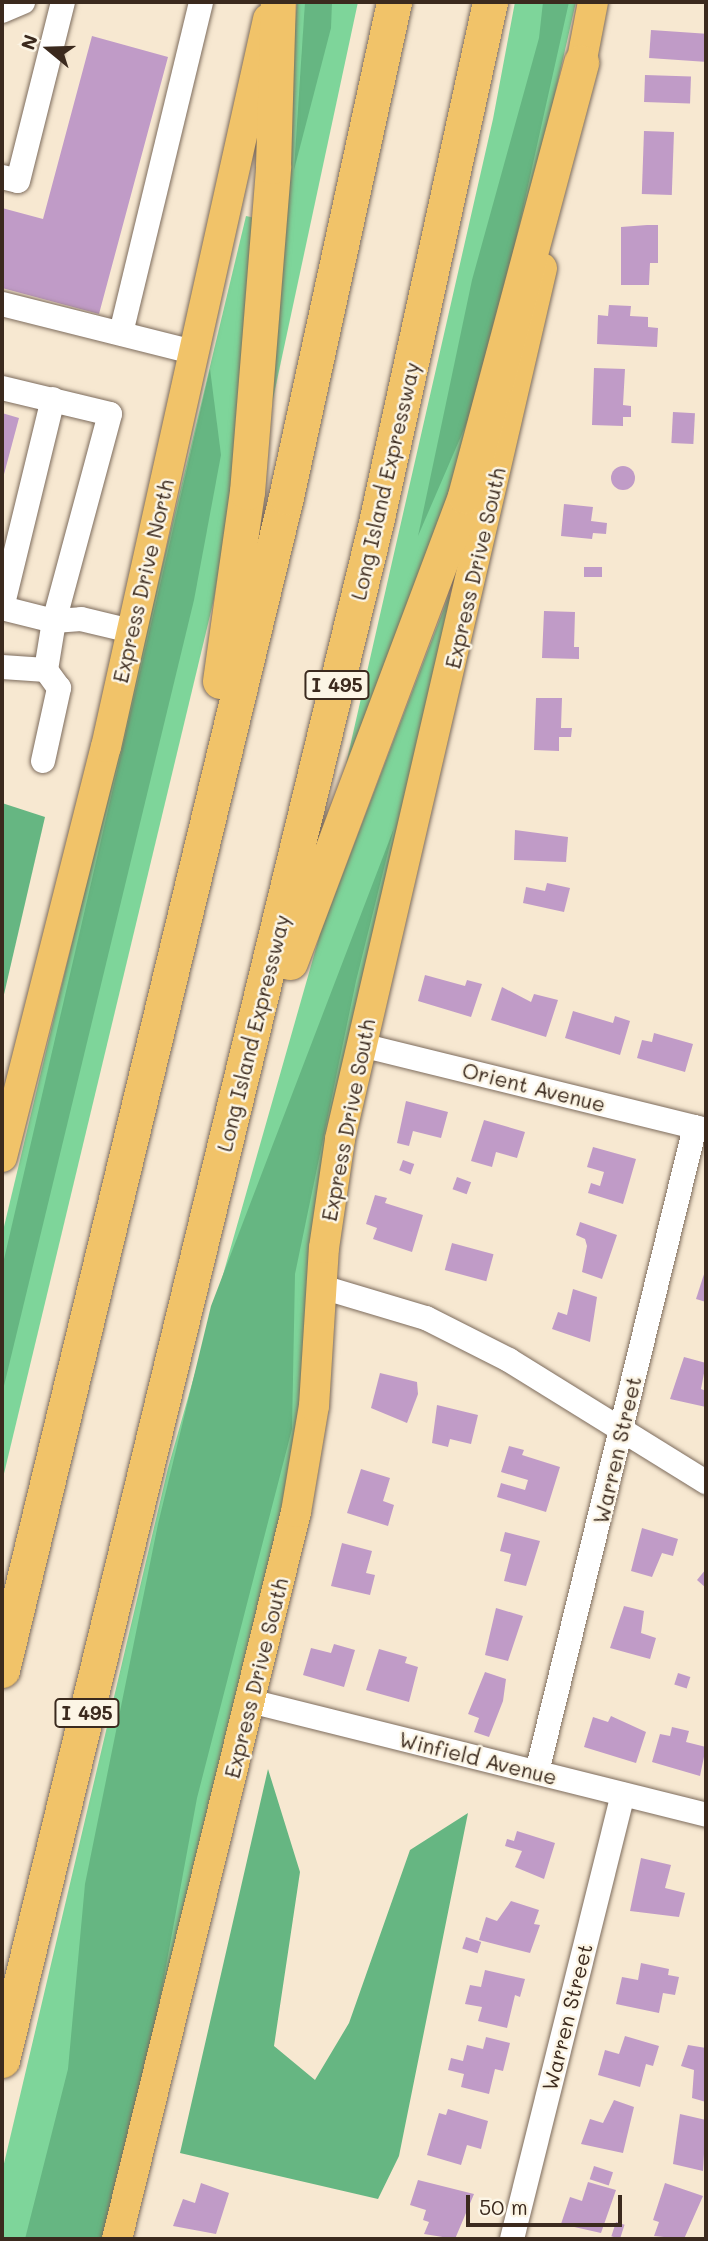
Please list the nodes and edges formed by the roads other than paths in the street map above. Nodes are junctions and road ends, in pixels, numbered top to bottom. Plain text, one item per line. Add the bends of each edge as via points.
1 (63, 2) edge
2 (201, 2) edge
3 (271, 2) edge
4 (278, 2) edge
5 (394, 2) edge
6 (490, 2) edge
7 (593, 2) edge
8 (581, 62) junction
9 (2, 177) edge
10 (2, 304) edge
11 (121, 334) junction
12 (193, 352) junction
13 (2, 388) edge
14 (53, 400) junction
15 (2, 608) edge
16 (54, 621) junction
17 (131, 631) junction
18 (2, 667) edge
19 (46, 670) junction
20 (43, 761) dead end
21 (361, 1045) junction
22 (701, 1128) edge
23 (129, 1153) junction
24 (2, 1154) edge
25 (322, 1287) junction
26 (172, 1365) junction
27 (622, 1426) junction
28 (706, 1482) edge
29 (2, 1670) edge
30 (250, 1701) junction
31 (537, 1772) junction
32 (623, 1795) junction
33 (706, 1815) edge
34 (2, 2060) edge
35 (117, 2239) edge
36 (512, 2239) edge

1 - 9 street via 18,181
2 - 11 street
3 - 12 main road, Express Drive North
4 - 23 highway via 274,166 247,492 225,651
5 - 23 highway via 289,483
6 - 26 highway, Long Island Expressway / I 495 via 380,505
7 - 8 main road, Express Drive South
8 - 21 main road, Express Drive South via 555,207 479,554
8 - 26 highway via 541,198 475,466 275,1006
10 - 11 street
11 - 12 street
12 - 17 main road, Express Drive North
13 - 14 street
14 - 15 street
14 - 16 street via 110,414
15 - 16 street
16 - 17 street via 81,619
16 - 19 street
17 - 24 main road, Express Drive North
18 - 19 street
19 - 20 street via 59,688
21 - 22 street, Orient Avenue
21 - 25 main road, Express Drive South via 332,1178
22 - 27 street, Warren Street
23 - 29 highway
25 - 27 street via 426,1318
25 - 30 main road, Express Drive South via 310,1441
26 - 34 highway, Long Island Expressway / I 495
27 - 28 street
27 - 31 street, Warren Street
30 - 31 street, Winfield Avenue
30 - 35 main road, Express Drive South
31 - 32 street, Winfield Avenue
32 - 33 street, Winfield Avenue
32 - 36 street, Warren Street

